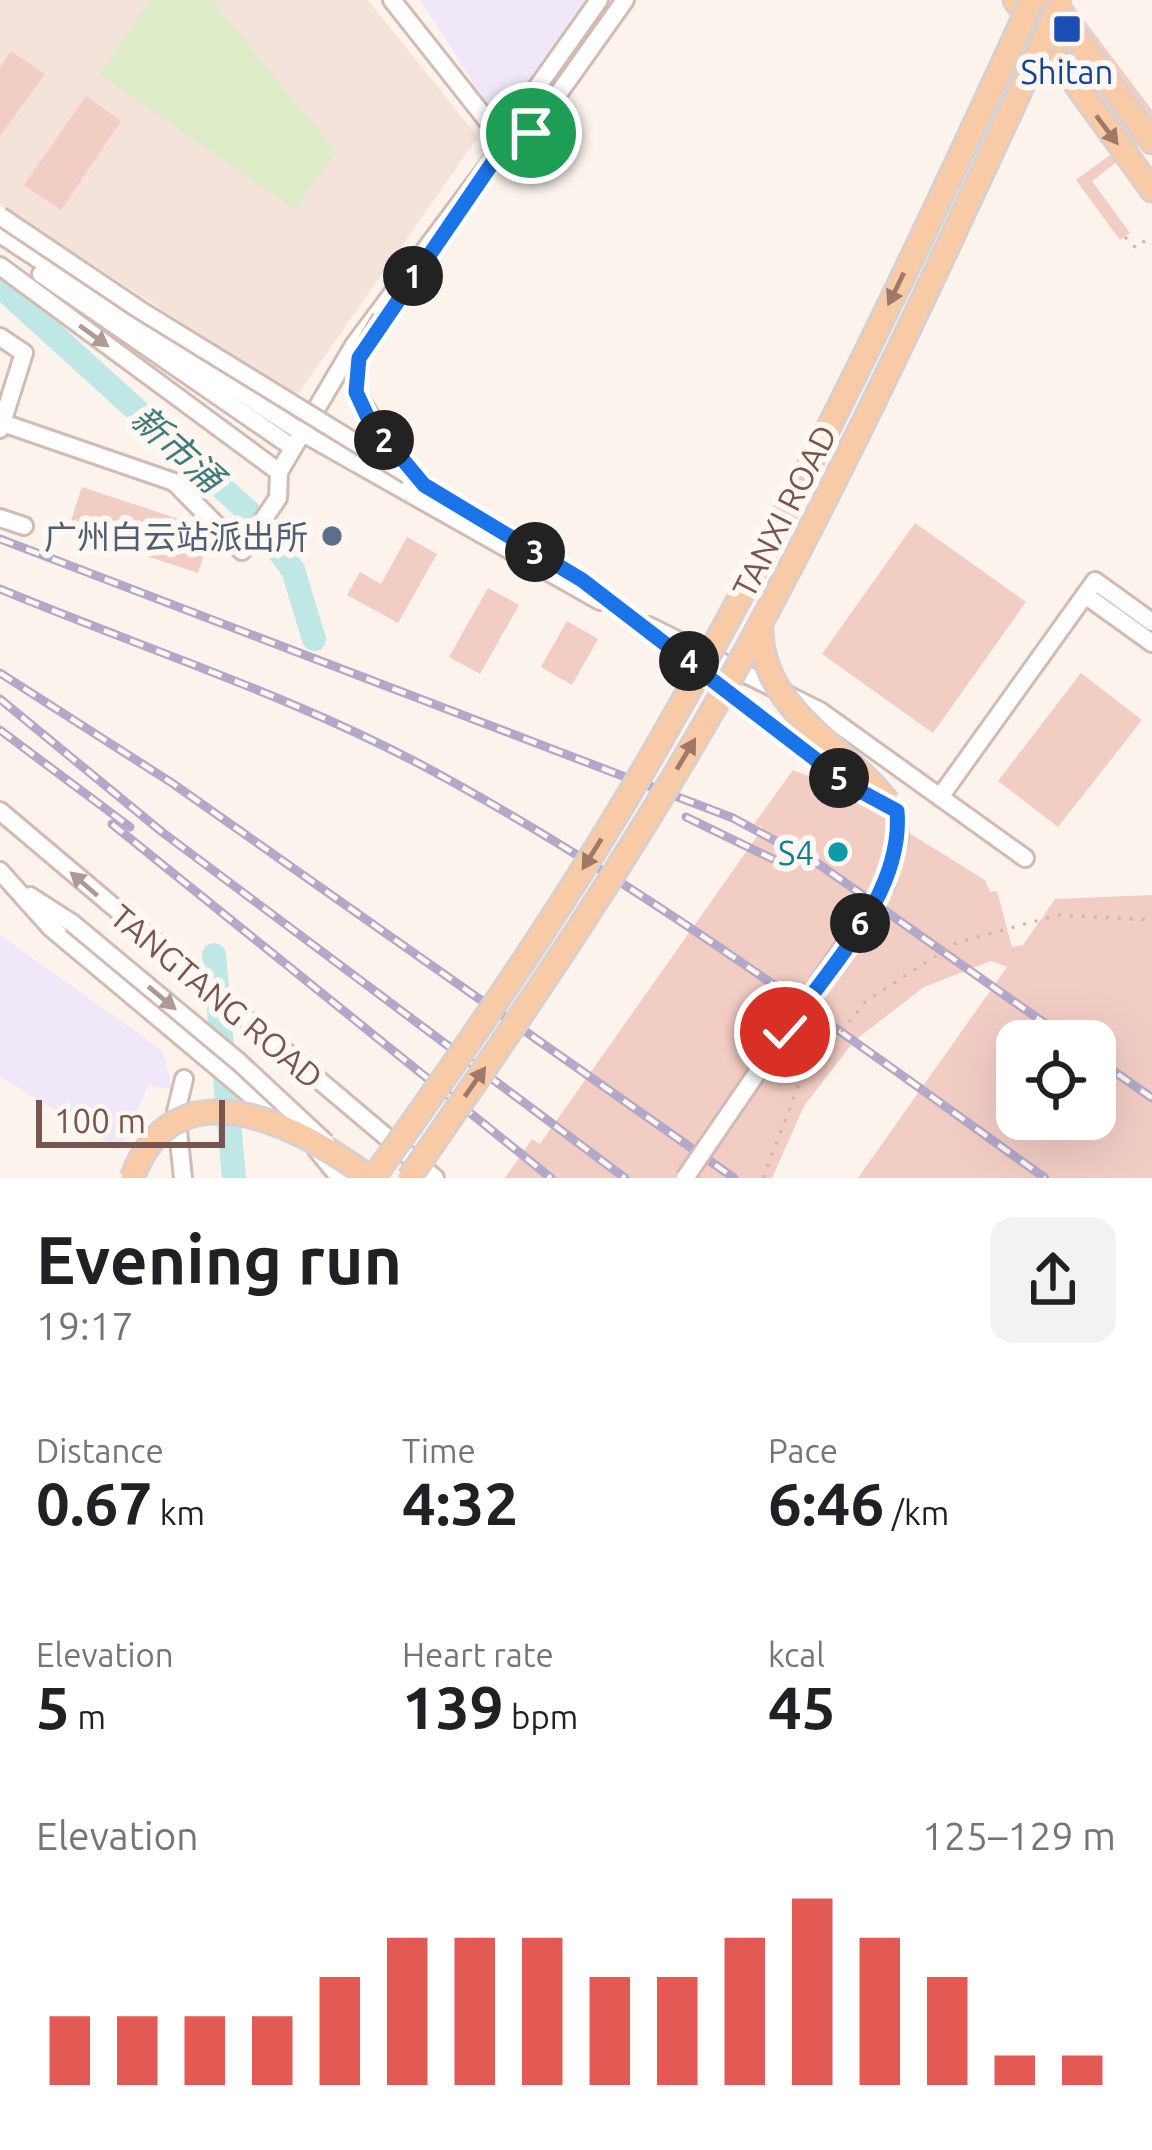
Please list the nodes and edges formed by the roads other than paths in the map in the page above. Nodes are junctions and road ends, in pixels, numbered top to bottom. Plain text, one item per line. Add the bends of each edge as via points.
1 (392, 0) edge
2 (599, 0) edge
3 (625, 0) edge
4 (1015, 0) edge
5 (1032, 0) edge
6 (1049, 0) edge
7 (1062, 0) edge
8 (1018, 94) junction
9 (1152, 142) edge
10 (506, 143) junction
11 (1152, 190) edge
12 (0, 216) edge
13 (0, 234) edge
14 (0, 245) edge
15 (0, 266) edge
16 (0, 337) edge
17 (1, 425) edge
18 (297, 440) junction
19 (279, 472) junction
20 (424, 485) junction
21 (0, 518) edge
22 (24, 526) dead end
23 (1090, 588) junction
24 (1152, 622) edge
25 (1152, 643) edge
26 (940, 797) junction
27 (888, 802) junction
28 (0, 811) edge
29 (1025, 858) dead end
30 (0, 871) edge
31 (24, 892) junction
32 (184, 1079) dead end
33 (283, 1115) junction
34 (393, 1142) junction
35 (342, 1168) edge
36 (374, 1177) edge
37 (424, 1177) edge
38 (132, 1178) edge
39 (183, 1178) edge
40 (685, 1178) edge

1 - 10 street
2 - 10 street
3 - 10 street via 531,133
4 -> 11 main road
5 -> 36 main road, TANXI ROAD, bridge via 859,366 701,669 595,850
6 - 9 main road
7 - 8 main road, TANXI ROAD, bridge
8 - 27 main road, bridge via 979,155 761,615 769,666 793,712
37 -> 8 main road, TANXI ROAD, bridge via 741,659 897,361
10 - 18 street via 354,345
10 - 20 street, bridge via 359,358 356,392
12 - 20 street, bridge
13 - 18 street
14 - 18 street via 262,429
15 -> 19 street
16 - 17 street via 24,353
17 - 19 street via 174,482 242,551 278,498
18 - 19 street
18 - 26 street via 820,711
20 - 27 street, bridge via 582,580 849,785
21 - 22 street
23 - 24 street
23 - 25 street
23 - 26 street
26 - 29 street
27 - 40 street, bridge via 899,837 885,886
34 -> 28 street, TANGTANG ROAD
30 - 31 street, TANGTANG ROAD
31 - 33 street, TANGTANG ROAD via 50,927
31 -> 35 street, bridge via 239,1062
32 - 39 street via 176,1112
33 - 35 street
33 - 36 street, TANGTANG ROAD
34 - 36 street
34 - 37 street, TANGTANG ROAD
35 - 36 main road, bridge
35 - 38 main road, bridge via 271,1120 220,1111 158,1136

